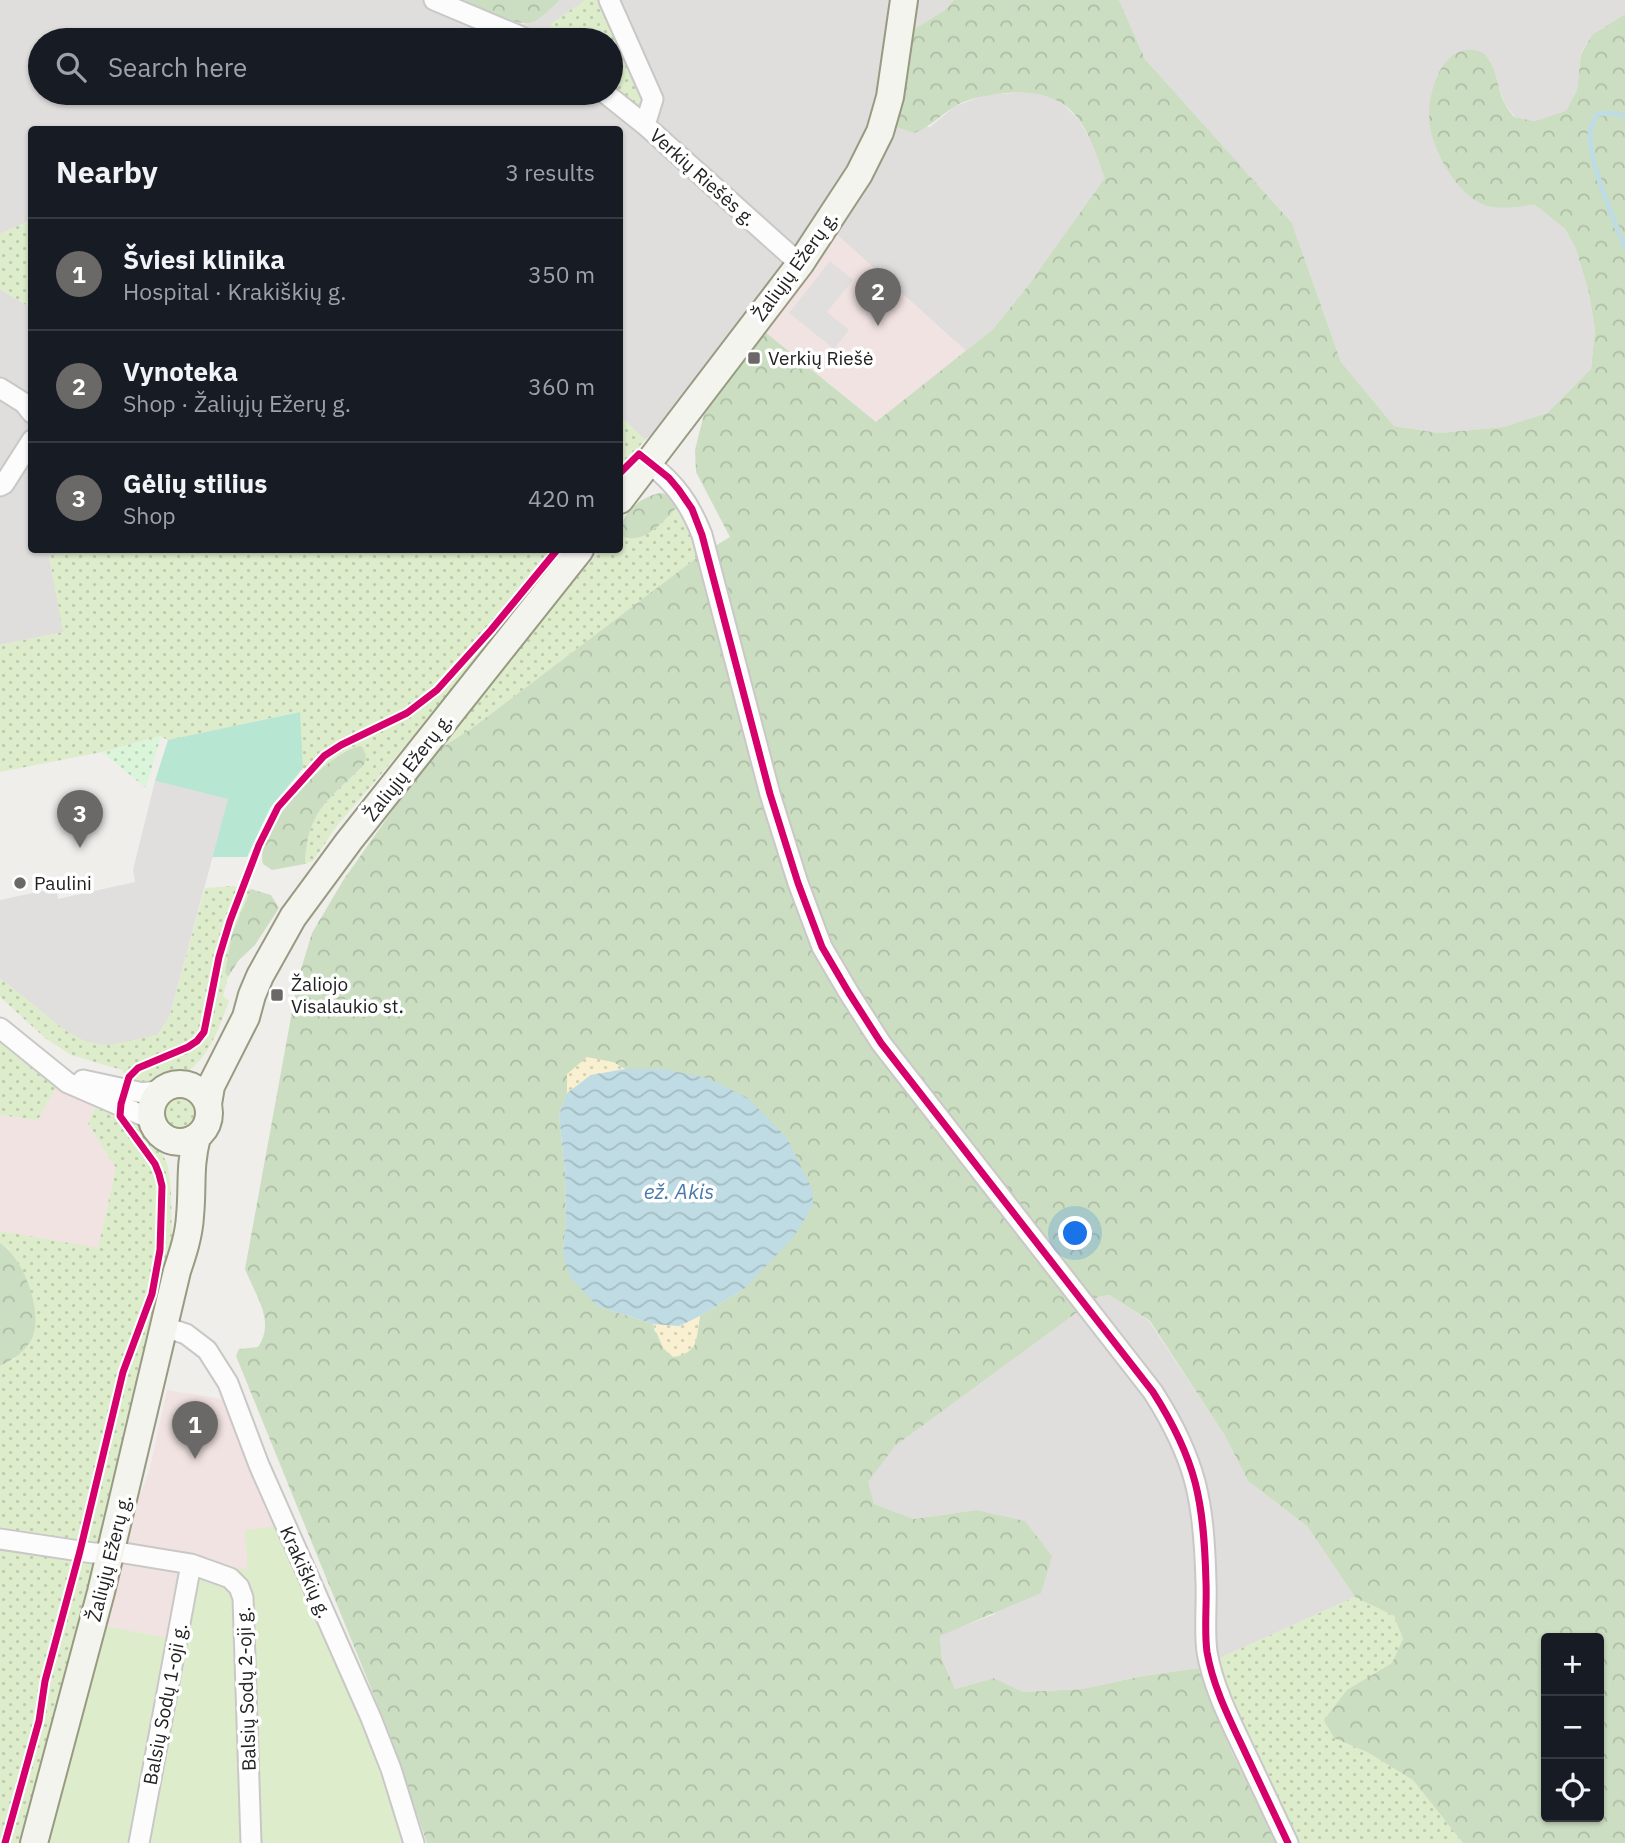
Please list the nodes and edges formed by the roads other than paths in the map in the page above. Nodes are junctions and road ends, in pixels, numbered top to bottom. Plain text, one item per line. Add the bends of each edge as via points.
1 (434, 0) edge
2 (609, 0) edge
3 (904, 0) edge
4 (500, 28) edge
5 (621, 28) edge
6 (623, 32) edge
7 (620, 105) edge
8 (645, 125) junction
9 (800, 264) junction
10 (0, 388) edge
11 (28, 408) edge
12 (28, 446) edge
13 (649, 463) junction
14 (0, 486) edge
15 (623, 496) edge
16 (578, 553) edge
17 (252, 995) junction
18 (0, 1028) edge
19 (52, 1070) junction
20 (174, 1086) junction
21 (208, 1104) junction
22 (151, 1119) junction
23 (197, 1137) junction
24 (169, 1141) junction
25 (177, 1271) junction
26 (165, 1327) junction
27 (0, 1539) edge
28 (111, 1552) junction
29 (191, 1564) junction
30 (34, 1843) edge
31 (139, 1843) edge
32 (251, 1843) edge
33 (414, 1843) edge
34 (1288, 1843) edge

1 - 4 street
2 - 5 street
3 - 9 main road, Žaliųjų Ežerų g. via 890,97 880,131 859,174
6 - 8 street via 653,99
7 - 8 street, Verkių Riešės g.
8 - 9 street, Verkių Riešės g.
9 - 13 main road, Žaliųjų Ežerų g.
10 - 11 street
12 - 14 street
13 - 15 main road, Žaliųjų Ežerų g.
13 - 34 street via 669,478 692,509 702,535 770,794 822,947 881,1043 1153,1392 1183,1444 1202,1508 1207,1651 1232,1725
16 - 17 main road, Žaliųjų Ežerų g. via 293,917
17 - 20 main road, Žaliųjų Ežerų g. via 204,1063
17 - 21 main road, Žaliųjų Ežerų g. via 246,1017 211,1086
18 - 19 street
19 - 20 street via 144,1093
19 - 22 street via 80,1090
20 - 21 main road via 198,1089
20 - 22 main road via 155,1098
21 - 23 main road via 207,1126
22 - 24 main road
23 - 24 main road
23 - 25 main road, Žaliųjų Ežerų g. via 191,1160 189,1228
24 - 25 main road, Žaliųjų Ežerų g. via 175,1176
25 - 26 main road, Žaliųjų Ežerų g.
26 - 28 main road, Žaliųjų Ežerų g.
26 - 33 street, Krakiškių g. via 186,1334 207,1350 228,1383 259,1465 371,1718
27 - 28 street, Balsių Sodų 2-oji g.
28 - 29 street, Balsių Sodų 2-oji g.
28 - 30 main road, Žaliųjų Ežerų g.
29 - 31 street, Balsių Sodų 1-oji g.
29 - 32 street, Balsių Sodų 2-oji g. via 230,1578 243,1598

